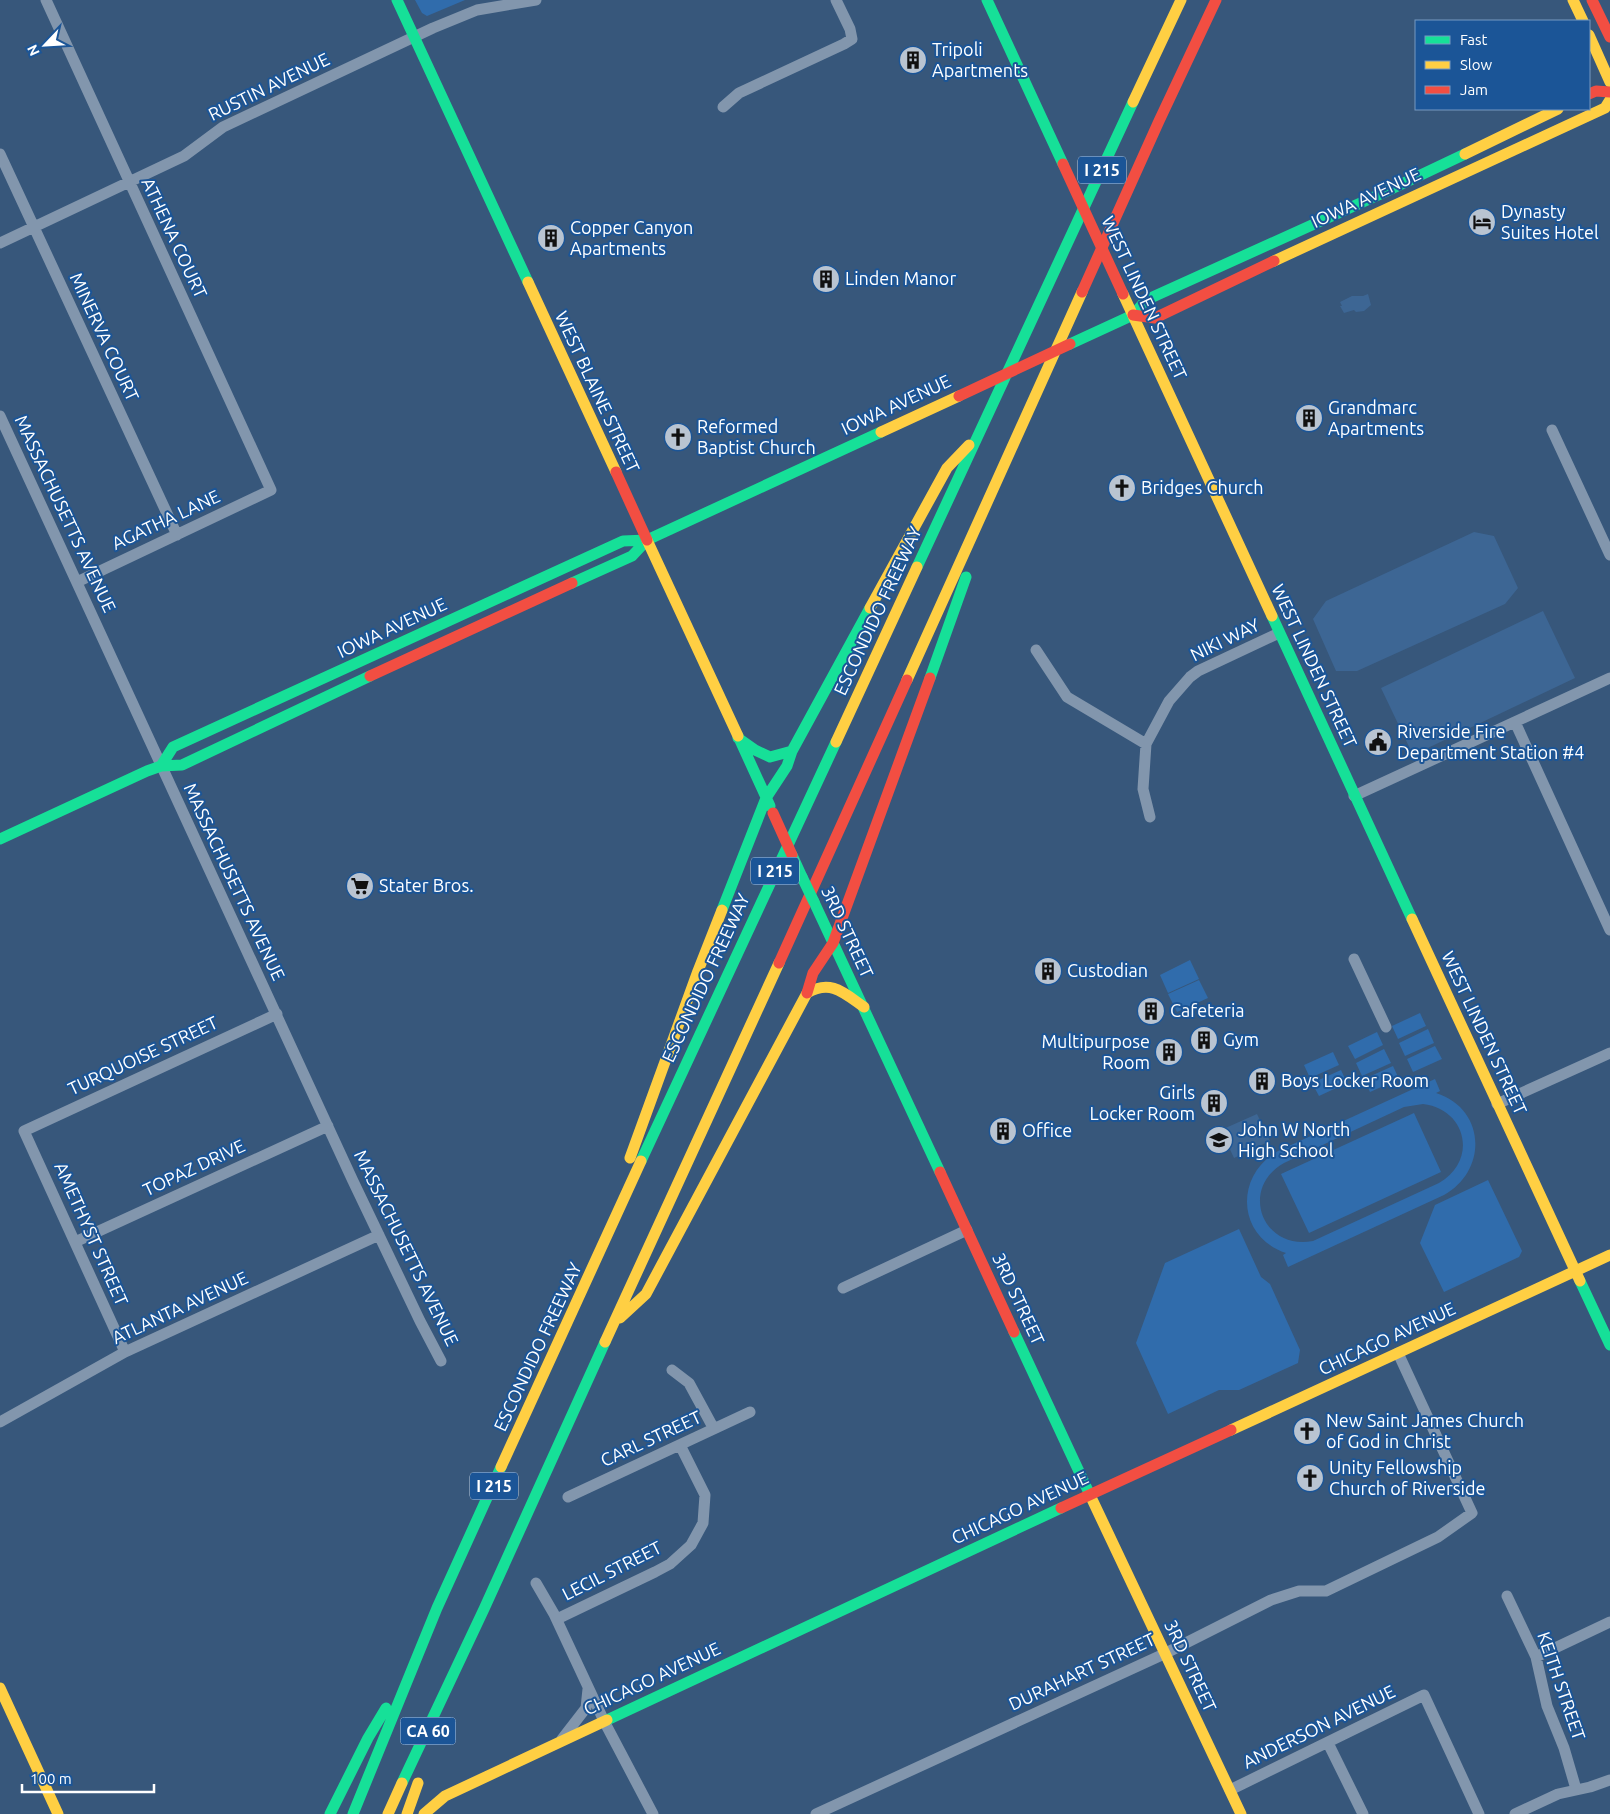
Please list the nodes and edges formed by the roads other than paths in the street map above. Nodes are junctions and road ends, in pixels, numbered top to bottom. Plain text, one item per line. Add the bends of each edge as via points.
1 (46, 0) edge
2 (397, 0) edge
3 (536, 0) edge
4 (836, 0) edge
5 (987, 0) edge
6 (1181, 0) edge
7 (1216, 0) edge
8 (1573, 0) edge
9 (1592, 0) edge
10 (1223, 11) dead end
11 (1583, 20) edge
12 (1590, 37) edge
13 (1610, 37) edge
14 (414, 38) junction
15 (1610, 82) edge
16 (1610, 92) edge
17 (1590, 94) edge
18 (1610, 100) edge
19 (723, 107) dead end
20 (1556, 110) edge
21 (1159, 121) junction
22 (0, 154) edge
23 (130, 183) junction
24 (34, 227) junction
25 (0, 243) edge
26 (1133, 315) junction
27 (0, 416) edge
28 (1552, 430) dead end
29 (981, 432) junction
30 (1011, 450) junction
31 (271, 490) joint
32 (177, 535) junction
33 (647, 540) junction
34 (1610, 555) edge
35 (77, 582) junction
36 (1279, 633) junction
37 (1036, 650) dead end
38 (1610, 678) edge
39 (1515, 722) junction
40 (738, 738) junction
41 (1146, 744) junction
42 (792, 751) junction
43 (161, 766) junction
44 (1354, 796) junction
45 (766, 798) junction
46 (1150, 817) dead end
47 (0, 839) edge
48 (1610, 930) edge
49 (833, 943) junction
50 (1354, 959) dead end
51 (807, 992) junction
52 (864, 1007) junction
53 (277, 1014) junction
54 (1386, 1027) dead end
55 (1610, 1053) edge
56 (1497, 1104) junction
57 (328, 1126) junction
58 (24, 1130) joint
59 (967, 1230) junction
60 (379, 1235) junction
61 (75, 1242) junction
62 (1610, 1255) edge
63 (1575, 1271) junction
64 (843, 1288) dead end
65 (574, 1312) junction
66 (613, 1324) junction
67 (1610, 1345) edge
68 (125, 1352) junction
69 (1398, 1353) junction
70 (441, 1361) dead end
71 (672, 1370) dead end
72 (750, 1412) dead end
73 (0, 1422) edge
74 (714, 1429) junction
75 (680, 1445) junction
76 (1090, 1495) junction
77 (568, 1497) dead end
78 (536, 1584) dead end
79 (1507, 1596) dead end
80 (557, 1619) junction
81 (1610, 1622) edge
82 (1164, 1654) junction
83 (1536, 1657) junction
84 (416, 1660) junction
85 (454, 1678) junction
86 (588, 1687) junction
87 (0, 1688) edge
88 (604, 1721) junction
89 (560, 1742) junction
90 (1328, 1743) junction
91 (426, 1759) dead end
92 (420, 1779) dead end
93 (1610, 1780) edge
94 (1576, 1789) junction
95 (1230, 1790) junction
96 (445, 1796) junction
97 (58, 1814) edge
98 (330, 1814) edge
99 (353, 1814) edge
100 (388, 1814) edge
101 (407, 1814) edge
102 (424, 1814) edge
103 (653, 1814) edge
104 (816, 1814) edge
105 (1241, 1814) edge
106 (1363, 1814) edge
107 (1480, 1814) edge
108 (1515, 1814) edge

1 - 23 street, ATHENA COURT
2 - 14 main road, WEST BLAINE STREET
3 - 14 street, RUSTIN AVENUE via 477,10
4 - 19 street via 852,39 739,93
5 - 26 main road, WEST LINDEN STREET, bridge
6 - 29 main road, ESCONDIDO FREEWAY / I 215
7 - 21 main road, I 215
8 - 11 main road
9 - 13 main road
10 - 21 main road
12 - 15 main road
14 - 23 street, RUSTIN AVENUE via 223,127 184,156
14 - 33 main road, WEST BLAINE STREET
16 - 17 main road
18 - 26 main road, IOWA AVENUE via 1605,108 1155,318
20 - 26 main road, IOWA AVENUE via 1384,193 1146,300
21 - 30 main road, I 215
22 - 24 street, MINERVA COURT
23 - 24 street, RUSTIN AVENUE
23 - 31 street, ATHENA COURT
24 - 25 street, RUSTIN AVENUE
24 - 32 street, MINERVA COURT
26 - 33 main road, IOWA AVENUE, bridge
26 - 36 main road, WEST LINDEN STREET
27 - 35 street, MASSACHUSETTS AVENUE
28 - 34 street
29 - 42 main road via 947,468
29 - 65 main road, ESCONDIDO FREEWAY / I 215 via 714,1002
30 - 49 main road
30 - 66 main road, I 215
31 - 32 street, AGATHA LANE
32 - 35 street, AGATHA LANE
33 - 40 main road, WEST BLAINE STREET
33 - 43 main road, IOWA AVENUE via 632,556 182,765
33 - 43 main road, IOWA AVENUE via 623,541 173,747
35 - 43 street, MASSACHUSETTS AVENUE
36 - 41 street, NIKI WAY via 1190,677 1169,702
36 - 44 main road, WEST LINDEN STREET
37 - 41 street via 1066,697
38 - 39 street
39 - 44 street
39 - 48 street
40 - 42 main road via 770,757
40 - 45 main road, WEST BLAINE STREET
41 - 46 street, NIKI WAY via 1143,789
42 - 45 main road via 787,766
43 - 47 main road, IOWA AVENUE
43 - 53 street, MASSACHUSETTS AVENUE
44 - 56 main road, WEST LINDEN STREET
45 - 49 main road, 3RD STREET, bridge
45 - 65 main road via 698,972
49 - 51 main road via 816,969
49 - 52 main road, 3RD STREET
50 - 54 street
51 - 52 main road via 815,986 829,986
51 - 66 main road via 646,1294
52 - 59 main road, 3RD STREET
53 - 57 street, MASSACHUSETTS AVENUE
53 - 58 street, TURQUOISE STREET
55 - 56 street
56 - 63 main road, WEST LINDEN STREET
57 - 60 street, MASSACHUSETTS AVENUE
57 - 61 street, TOPAZ DRIVE
58 - 61 street, AMETHYST STREET
59 - 64 street
59 - 76 main road, 3RD STREET
60 - 68 street, ATLANTA AVENUE
60 - 70 street, MASSACHUSETTS AVENUE
61 - 68 street, AMETHYST STREET
62 - 63 main road, CHICAGO AVENUE
63 - 67 main road, WEST LINDEN STREET
63 - 69 main road, CHICAGO AVENUE
65 - 84 main road, ESCONDIDO FREEWAY / I 215
66 - 85 main road, I 215
68 - 73 street, ATLANTA AVENUE
69 - 76 main road, CHICAGO AVENUE
69 - 82 street, DURAHART STREET via 1472,1513 1438,1537 1326,1591 1299,1591 1271,1600
71 - 74 street via 690,1384
72 - 74 street, CARL STREET
74 - 75 street, CARL STREET
75 - 77 street, CARL STREET
75 - 80 street, LECIL STREET via 705,1495 703,1523 691,1545 670,1564
76 - 82 main road, 3RD STREET
76 - 88 main road, CHICAGO AVENUE
78 - 80 street
79 - 83 street, KEITH STREET
80 - 86 street
81 - 83 street
82 - 95 main road, 3RD STREET
82 - 104 street, DURAHART STREET
83 - 94 street, KEITH STREET via 1547,1706
84 - 98 main road via 368,1738
84 - 99 main road, ESCONDIDO FREEWAY / I 215
85 - 91 main road, I 215
85 - 100 main road, CA 60, bridge
86 - 88 street
86 - 89 street via 586,1708
87 - 97 main road
88 - 89 main road, CHICAGO AVENUE
88 - 103 street
89 - 96 main road, CHICAGO AVENUE
90 - 95 street, ANDERSON AVENUE
90 - 106 street
90 - 107 street, ANDERSON AVENUE via 1424,1695
92 - 101 main road, bridge
93 - 94 street
94 - 108 street
95 - 105 main road, 3RD STREET
96 - 100 main road, CHICAGO AVENUE via 417,1801
96 - 102 main road, CHICAGO AVENUE

